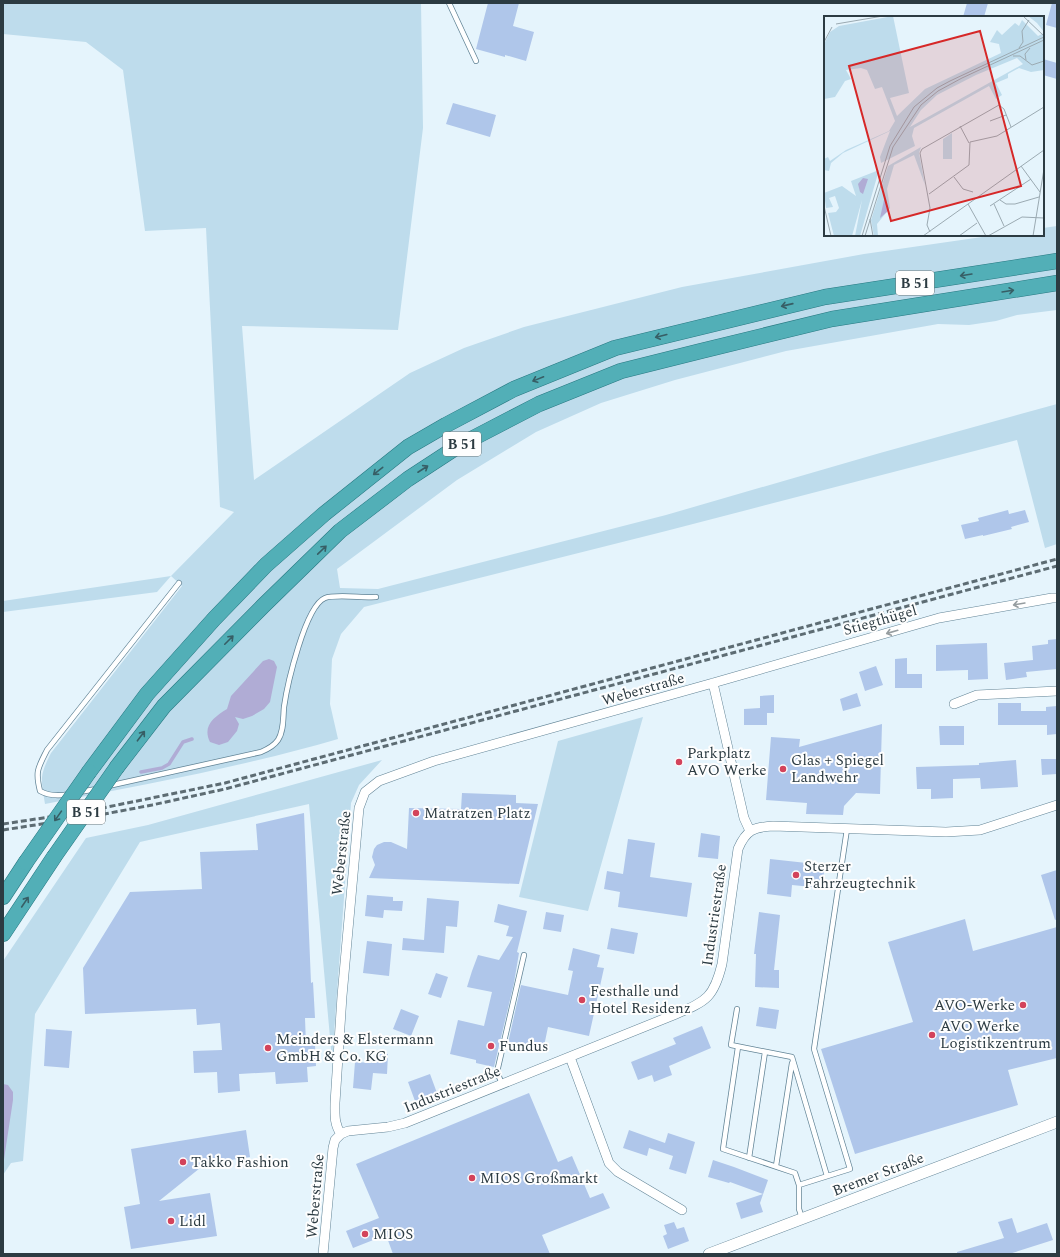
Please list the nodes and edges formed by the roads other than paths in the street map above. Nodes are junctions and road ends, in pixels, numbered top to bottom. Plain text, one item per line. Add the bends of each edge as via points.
1 (449, 3) edge
2 (476, 61) dead end
3 (1057, 261) edge
4 (1057, 283) edge
5 (179, 583) dead end
6 (376, 597) dead end
7 (1057, 598) edge
8 (713, 684) junction
9 (1057, 691) edge
10 (954, 704) dead end
11 (277, 720) dead end
12 (283, 721) junction
13 (1057, 805) edge
14 (847, 829) junction
15 (750, 831) junction
16 (3, 897) edge
17 (3, 934) edge
18 (524, 955) dead end
19 (737, 1009) dead end
20 (738, 1047) junction
21 (766, 1052) junction
22 (570, 1057) junction
23 (792, 1062) junction
24 (502, 1084) junction
25 (1057, 1122) edge
26 (341, 1134) junction
27 (749, 1158) junction
28 (776, 1166) junction
29 (827, 1176) junction
30 (799, 1185) junction
31 (682, 1210) dead end
32 (803, 1219) junction
33 (323, 1254) edge
34 (709, 1254) edge

1 - 2 lane
3 -> 16 highway, B 51, bridge via 825,297 614,348 514,389 408,447 266,564 214,619 147,694 89,772
17 -> 4 highway, B 51, bridge via 54,857 164,706 340,531 408,479 467,442 539,404 622,372 694,352 832,320
5 - 12 lane via 47,750 36,777 40,791 63,795 94,790 205,762 261,752 278,740
6 - 12 lane via 331,596 318,603 312,612 293,664
7 -> 8 street, Stiegthügel via 939,618
8 - 15 street via 738,798
8 - 26 street, Weberstraße via 434,761 379,781 366,792 359,808 342,996 335,1117 336,1127
9 - 10 street via 977,695
11 - 12 lane
13 - 14 street via 980,830 946,832
14 - 15 street via 773,826
14 - 29 lane via 814,1049 850,1169
15 - 22 street, Industriestraße via 742,838 738,849 722,964 713,991 697,1005
18 - 24 lane via 497,1072
19 - 20 lane via 731,1045
20 - 21 lane
20 - 27 lane via 722,1149
21 - 23 lane via 792,1056
21 - 27 lane
22 - 24 street, Industriestraße
22 - 31 street via 609,1163 618,1172
23 - 28 lane
23 - 29 lane
24 - 26 street, Industriestraße via 405,1123
25 - 32 street, Bremer Straße
26 - 33 street, Weberstraße via 335,1140 333,1148
27 - 28 lane
28 - 30 lane via 795,1173
29 - 30 lane
30 - 32 lane via 799,1209
32 - 34 street, Bremer Straße

